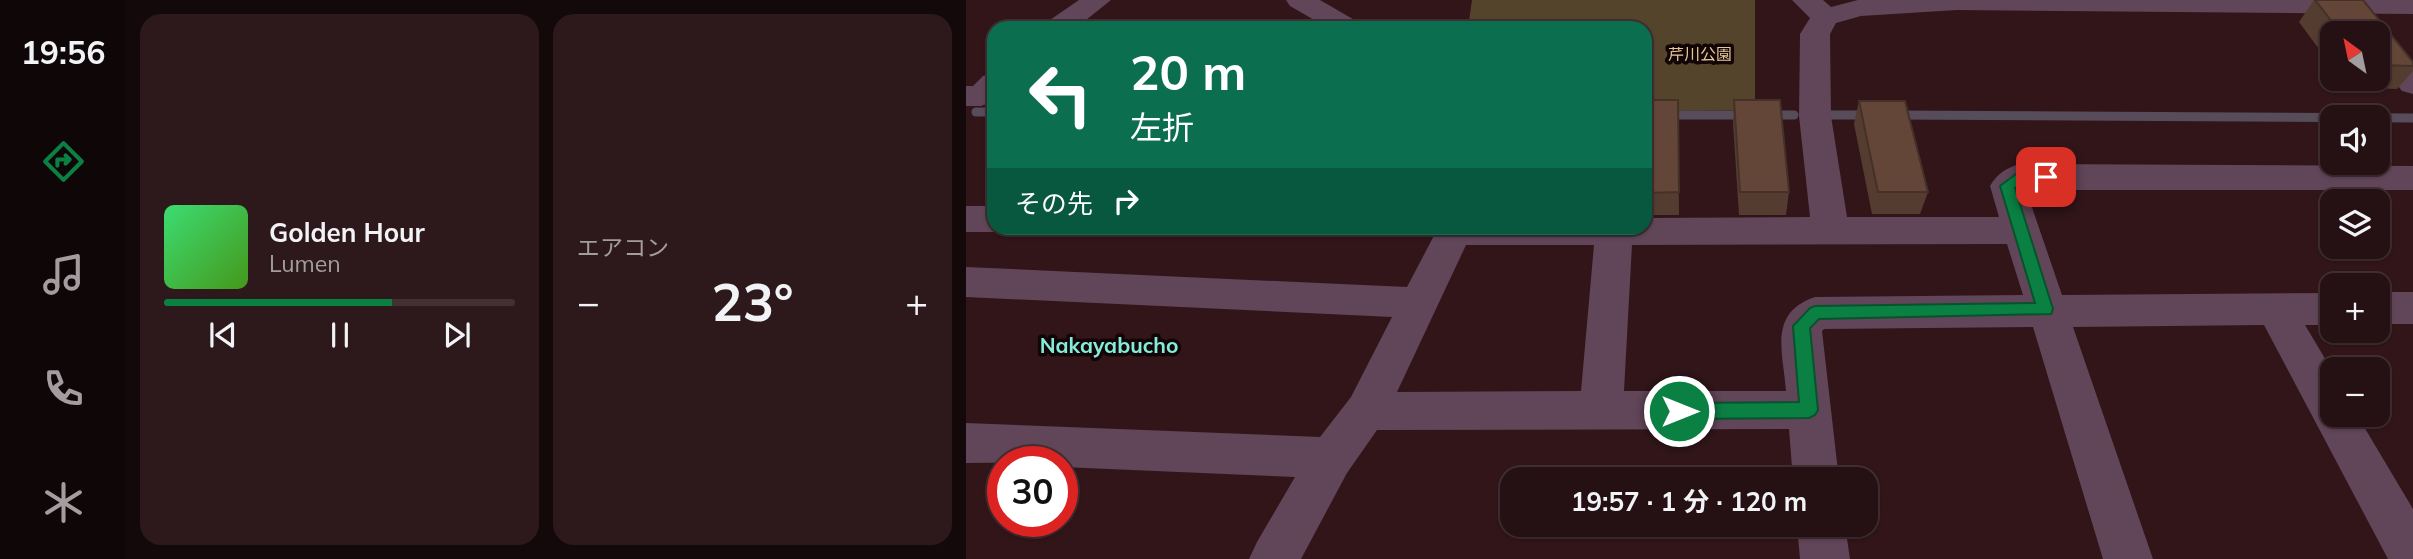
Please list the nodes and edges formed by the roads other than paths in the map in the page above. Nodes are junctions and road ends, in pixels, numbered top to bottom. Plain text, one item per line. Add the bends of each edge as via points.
1 (1097, 0) edge
2 (1300, 0) edge
3 (1922, 0) edge
4 (1987, 3) junction
5 (2271, 4) junction
6 (2413, 6) edge
7 (1816, 9) edge
8 (1068, 21) edge
9 (1336, 21) edge
10 (2361, 21) edge
11 (2390, 56) edge
12 (2413, 84) edge
13 (2413, 178) edge
14 (966, 219) edge
15 (987, 219) edge
16 (1830, 229) junction
17 (2020, 231) junction
18 (1652, 232) edge
19 (1453, 235) edge
20 (1614, 235) edge
21 (966, 282) edge
22 (1419, 303) junction
23 (2390, 308) edge
24 (2413, 308) edge
25 (2045, 309) junction
26 (2275, 309) junction
27 (2320, 309) edge
28 (2320, 390) edge
29 (1809, 410) junction
30 (1366, 411) junction
31 (1601, 411) junction
32 (2340, 427) edge
33 (966, 443) edge
34 (1331, 458) junction
35 (1815, 467) edge
36 (1822, 537) edge
37 (2413, 556) edge
38 (1274, 559) edge
39 (1825, 559) edge
40 (2128, 559) edge

1 - 8 street
2 - 9 street
3 - 4 street
4 - 5 street
4 - 7 street
5 - 6 street
5 - 10 street
7 - 16 street via 1815,116
11 - 12 street
13 - 17 street via 2020,176 2007,186
14 - 15 street
16 - 17 street
16 - 18 street
17 - 25 street
19 - 22 street
20 - 31 street
21 - 22 street
22 - 30 street
23 - 24 street
25 - 26 street
25 - 29 street via 1815,313 1801,326
25 - 40 street
26 - 27 street
26 - 28 street
29 - 31 street
29 - 35 street
30 - 31 street
30 - 34 street
32 - 37 street
33 - 34 street
34 - 38 street
36 - 39 street

